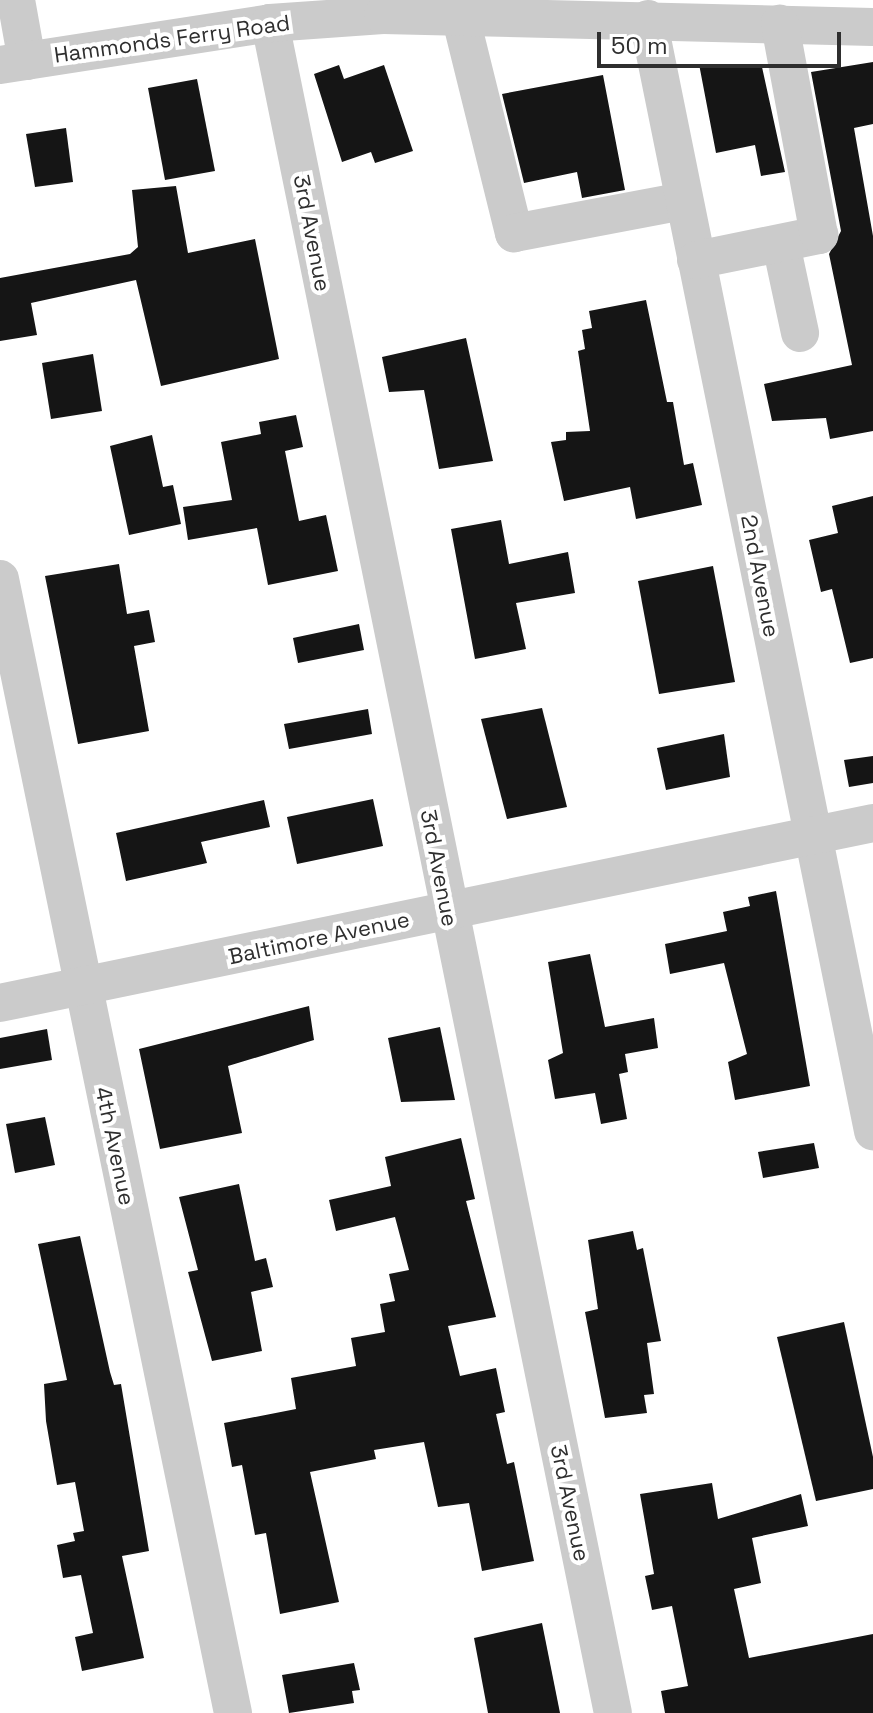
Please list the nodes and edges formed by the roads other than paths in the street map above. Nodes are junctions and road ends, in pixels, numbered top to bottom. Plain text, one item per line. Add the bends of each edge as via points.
1 (16, 0) edge
2 (502, 8) edge
3 (340, 9) edge
4 (460, 15) junction
5 (648, 19) junction
6 (270, 23) junction
7 (780, 24) junction
8 (873, 27) edge
9 (13, 63) edge
10 (684, 201) junction
11 (781, 244) junction
12 (696, 260) junction
13 (800, 333) dead end
14 (0, 579) edge
15 (873, 823) edge
16 (812, 835) junction
17 (448, 912) junction
18 (82, 987) junction
19 (0, 1003) edge
20 (873, 1131) edge
21 (233, 1713) edge
22 (613, 1713) edge

1 - 9 street
2 - 4 street, Hammonds Ferry Road
2 - 5 street, Hammonds Ferry Road
3 - 4 street, Hammonds Ferry Road
3 - 6 street, Hammonds Ferry Road
4 - 10 street via 514,233
5 - 7 street, Hammonds Ferry Road
5 - 10 street, 2nd Avenue
6 - 9 street, Hammonds Ferry Road
6 - 17 street, 3rd Avenue
7 - 8 street, Hammonds Ferry Road
7 - 11 street via 819,235
10 - 12 street, 2nd Avenue
11 - 12 street
11 - 13 street
12 - 16 street, 2nd Avenue
14 - 18 street, 4th Avenue
15 - 16 street, Baltimore Avenue
16 - 17 street, Baltimore Avenue
16 - 20 street, 2nd Avenue
17 - 18 street, Baltimore Avenue
17 - 22 street, 3rd Avenue
18 - 19 street, Baltimore Avenue
18 - 21 street, 4th Avenue

